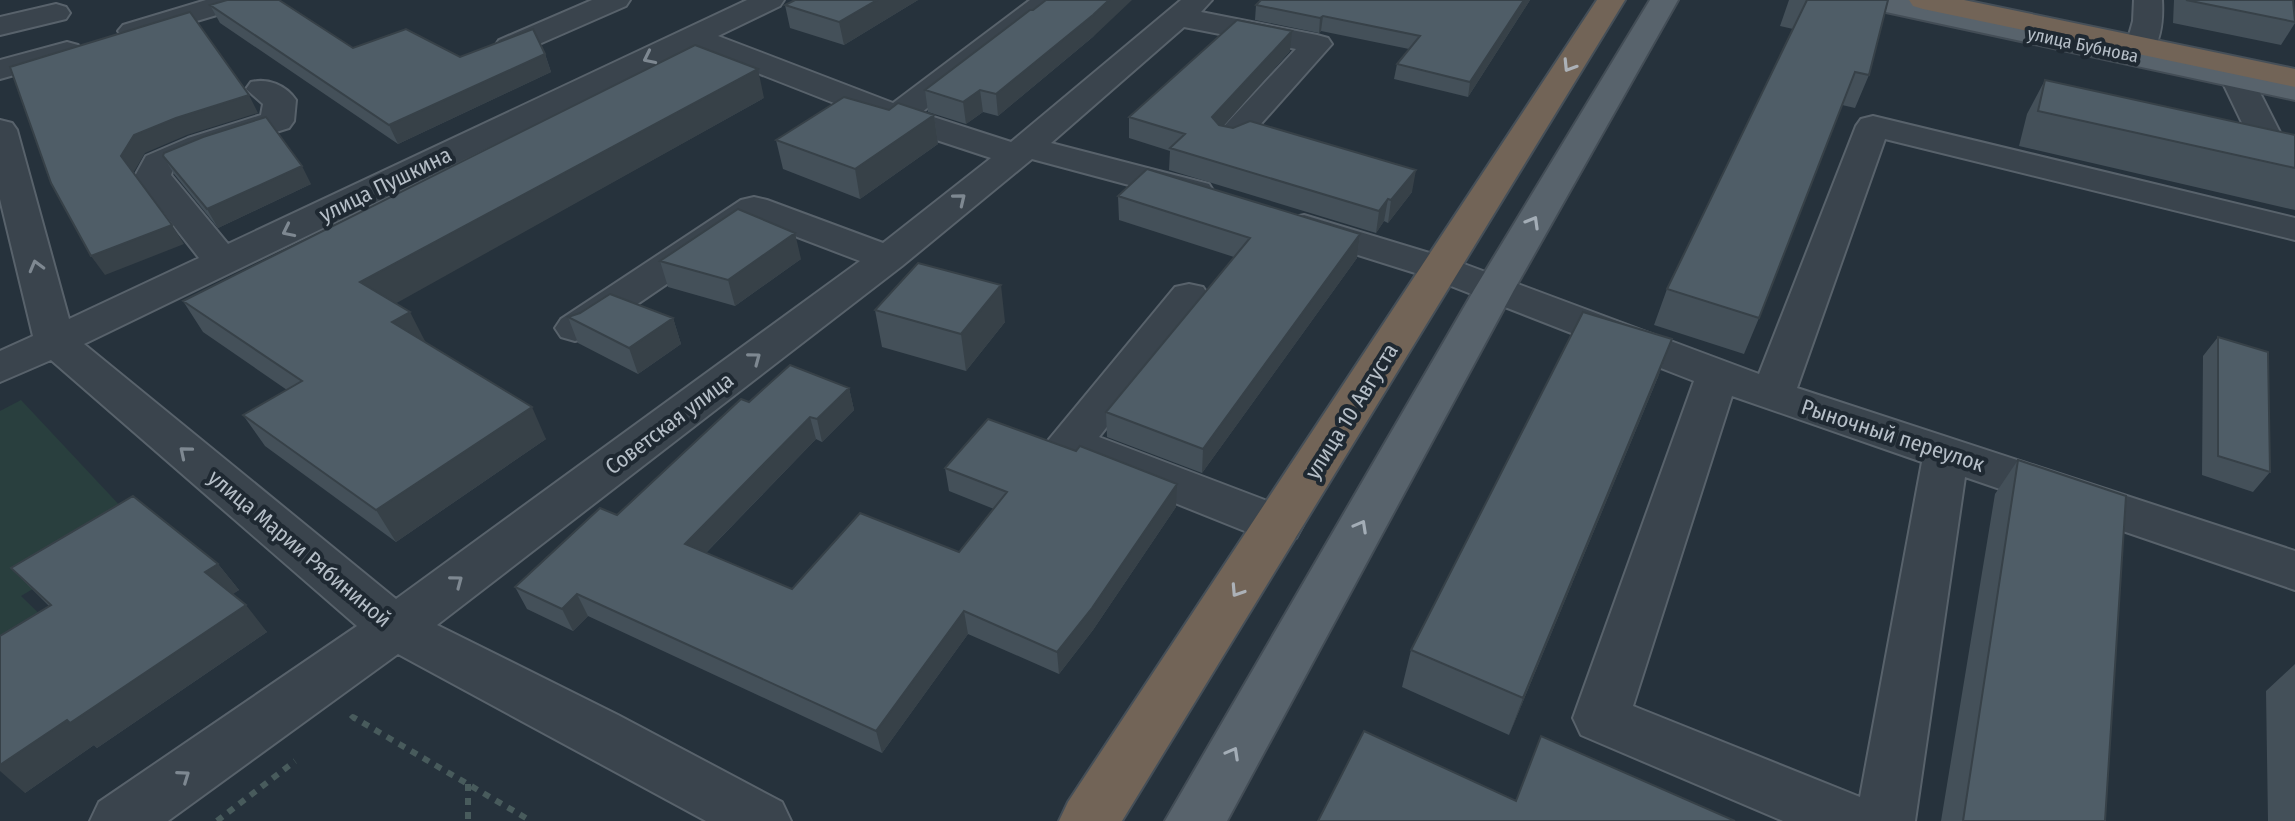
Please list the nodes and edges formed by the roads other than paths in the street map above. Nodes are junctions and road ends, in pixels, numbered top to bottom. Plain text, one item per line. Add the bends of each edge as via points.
1 (237, 0) edge
2 (616, 0) edge
3 (1048, 0) edge
4 (1611, 0) edge
5 (1664, 0) edge
6 (1872, 0) edge
7 (1923, 0) edge
8 (2148, 0) edge
9 (746, 3) edge
10 (1189, 9) edge
11 (56, 13) dead end
12 (0, 26) edge
13 (693, 37) junction
14 (510, 46) edge
15 (2141, 46) junction
16 (0, 70) edge
17 (2236, 77) junction
18 (2295, 78) edge
19 (262, 89) dead end
20 (2295, 90) edge
21 (897, 116) junction
22 (0, 130) edge
23 (1231, 137) edge
24 (1021, 151) junction
25 (2274, 154) edge
26 (1225, 201) edge
27 (1271, 215) edge
28 (2295, 229) edge
29 (888, 258) junction
30 (222, 262) junction
31 (1442, 269) junction
32 (1494, 290) junction
33 (1189, 296) dead end
34 (575, 328) edge
35 (55, 342) junction
36 (0, 368) edge
37 (1717, 376) junction
38 (1773, 395) junction
39 (1946, 453) junction
40 (1279, 525) junction
41 (2295, 571) edge
42 (395, 628) junction
43 (120, 821) edge
44 (761, 821) edge
45 (1089, 821) edge
46 (1195, 821) edge
47 (1850, 821) edge
48 (1885, 821) edge

1 - 16 street
2 - 14 street
3 - 21 street
4 -> 31 highway, улица 10 Августа
32 -> 5 main road
6 - 17 main road, улица Бубнова
7 - 15 highway, улица Бубнова
8 - 15 street
9 - 13 street, улица Пушкина
10 - 23 street via 1317,44
10 - 24 street, Советская улица
11 - 12 street
13 - 21 street
13 -> 30 street, улица Пушкина
15 - 18 highway, улица Бубнова
17 - 20 main road, улица Бубнова
17 - 25 street
19 - 30 street via 280,100 277,121 158,163 153,176
21 - 24 street
35 -> 22 street
24 - 26 street via 1134,173
29 -> 24 street, Советская улица
27 - 31 street, Рыночный переулок
28 - 38 street via 1873,126
29 - 34 street via 754,208
42 -> 29 street, Советская улица
30 - 35 street, улица Пушкина
31 - 32 street, Рыночный переулок
31 - 40 highway, улица 10 Августа
32 - 37 street, Рыночный переулок
46 -> 32 main road
33 - 40 street via 1069,443
35 - 36 street, улица Пушкина
42 -> 35 street, улица Марии Рябининой
37 - 38 street, Рыночный переулок
37 - 47 street via 1601,718
38 - 39 street, Рыночный переулок
39 - 41 street, Рыночный переулок
39 - 48 street
40 -> 45 highway, улица 10 Августа
43 -> 42 street, Советская улица
42 - 44 street, улица Марии Рябининой

